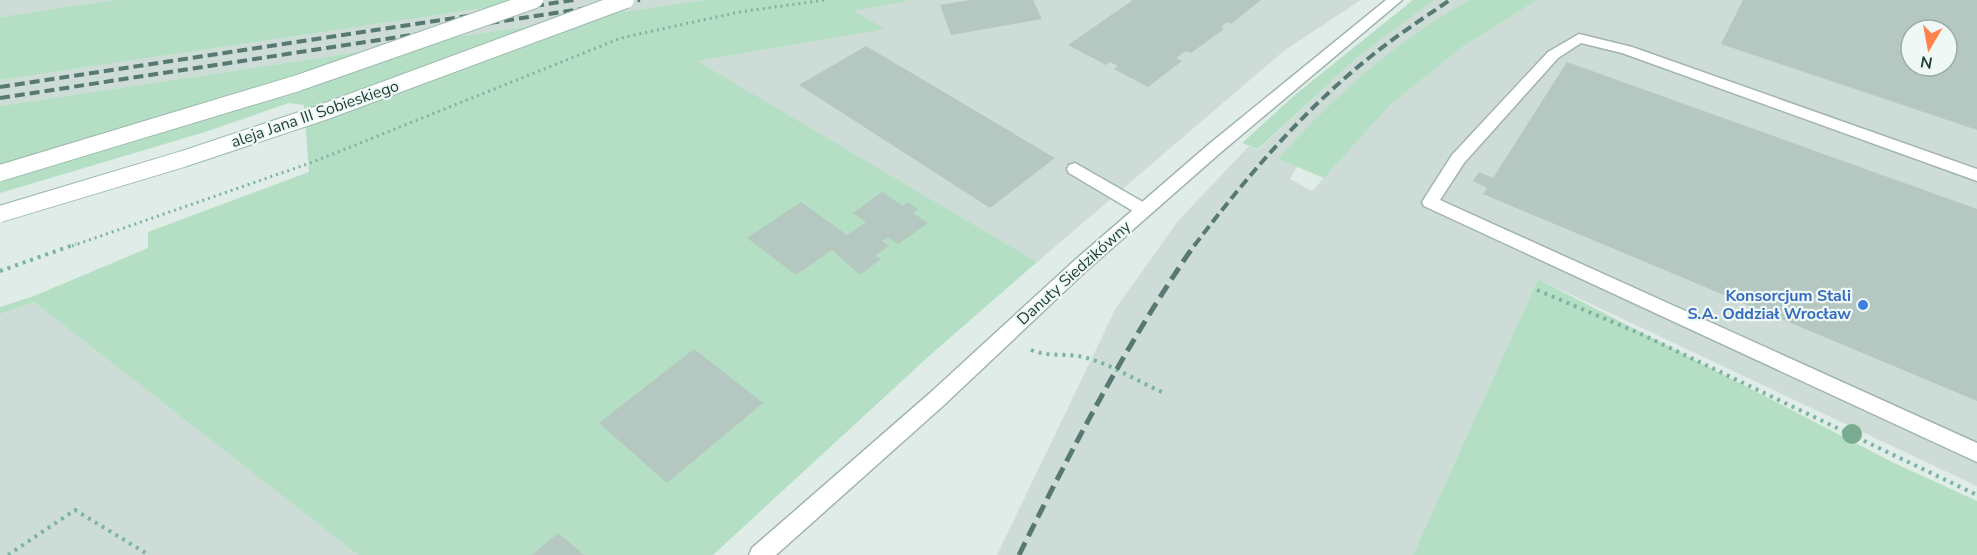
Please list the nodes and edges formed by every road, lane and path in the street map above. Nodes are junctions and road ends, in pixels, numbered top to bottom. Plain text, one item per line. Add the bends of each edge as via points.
1 (535, 0) edge
2 (626, 0) edge
3 (825, 0) edge
4 (1395, 0) edge
5 (1074, 169) dead end
6 (0, 173) edge
7 (1977, 175) edge
8 (1144, 210) junction
9 (0, 214) edge
10 (0, 271) edge
11 (1537, 290) dead end
12 (1008, 333) junction
13 (1162, 392) dead end
14 (1977, 453) edge
15 (1977, 495) edge
16 (8, 555) edge
17 (149, 555) edge
18 (760, 555) edge

1 - 6 main road, bridge via 298,83
2 - 9 main road, aleja Jana III Sobieskiego, bridge via 321,113
3 - 10 path via 739,12 621,38 313,162
4 - 8 main road, Danuty Siedzikówny
5 - 8 main road
7 - 14 main road via 1627,50 1579,38 1553,55 1458,159 1430,202
8 - 12 main road, Danuty Siedzikówny
11 - 15 path via 1641,334
12 - 13 path via 1033,352 1090,359
12 - 18 main road, Danuty Siedzikówny
16 - 17 path via 75,510

